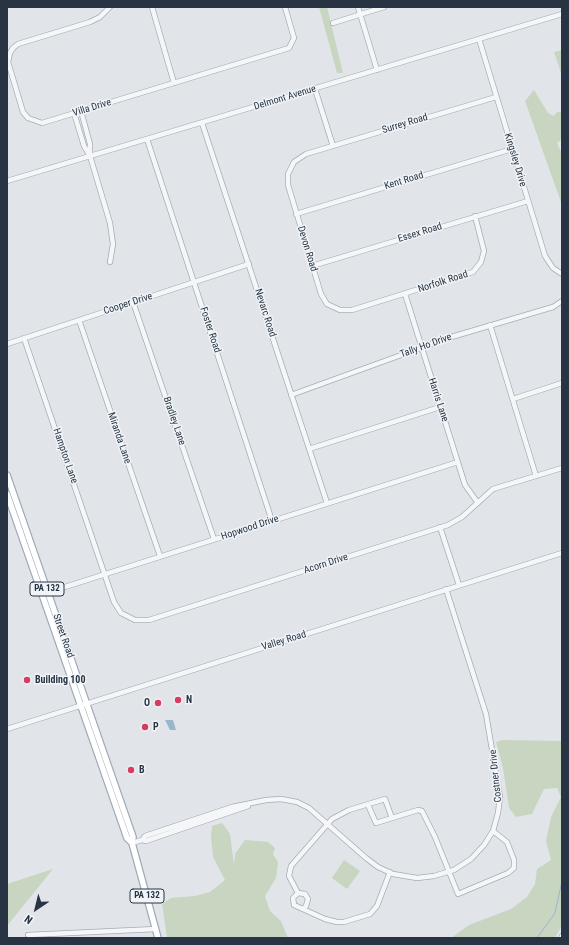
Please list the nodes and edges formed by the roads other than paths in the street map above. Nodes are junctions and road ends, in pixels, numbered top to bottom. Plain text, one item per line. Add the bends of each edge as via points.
1 (110, 7) edge
2 (152, 7) edge
3 (285, 7) edge
4 (358, 7) edge
5 (384, 7) edge
6 (360, 14) junction
7 (562, 14) edge
8 (333, 23) dead end
9 (479, 39) junction
10 (377, 70) junction
11 (174, 83) junction
12 (315, 88) junction
13 (496, 97) junction
14 (81, 111) junction
15 (74, 113) junction
16 (202, 123) junction
17 (147, 139) junction
18 (332, 146) junction
19 (512, 149) junction
20 (313, 152) joint
21 (90, 156) junction
22 (7, 181) edge
23 (528, 201) junction
24 (296, 214) junction
25 (475, 216) junction
26 (110, 262) dead end
27 (249, 264) junction
28 (312, 266) junction
29 (562, 274) edge
30 (194, 282) junction
31 (405, 294) junction
32 (562, 301) edge
33 (133, 302) junction
34 (378, 302) joint
35 (79, 320) junction
36 (490, 325) junction
37 (24, 338) junction
38 (7, 344) edge
39 (422, 348) junction
40 (562, 383) edge
41 (291, 395) junction
42 (513, 399) junction
43 (440, 407) junction
44 (310, 449) junction
45 (458, 462) junction
46 (562, 468) edge
47 (7, 474) edge
48 (536, 476) junction
49 (7, 494) edge
50 (478, 503) junction
51 (327, 504) junction
52 (272, 521) junction
53 (440, 527) junction
54 (214, 539) junction
55 (562, 553) edge
56 (160, 556) junction
57 (105, 574) junction
58 (458, 585) junction
59 (446, 589) junction
60 (48, 592) junction
61 (42, 594) junction
62 (87, 703) junction
63 (80, 705) junction
64 (7, 729) edge
65 (368, 805) junction
66 (392, 818) junction
67 (328, 824) junction
68 (493, 831) junction
69 (132, 843) junction
70 (449, 871) junction
71 (390, 872) junction
72 (298, 893) junction
73 (304, 908) junction
74 (156, 929) junction
75 (28, 935) dead end
76 (158, 938) edge

1 - 15 street, Villa Drive via 90,22 18,44 10,53 8,62 26,116 42,123
2 - 11 street
3 - 11 street, Villa Drive via 294,38 289,48
4 - 6 street
5 - 6 street
6 - 8 street
6 - 10 street
7 - 9 street, Delmont Avenue
9 - 10 street, Delmont Avenue
9 - 13 street, Kingsley Drive
10 - 12 street, Delmont Avenue
11 - 14 street, Villa Drive
12 - 16 street, Delmont Avenue
12 - 18 street
13 - 18 street, Surrey Road
13 - 19 street, Kingsley Drive
14 - 15 street, Villa Drive
14 - 21 street via 90,144
15 - 21 street via 84,146
16 - 17 street, Delmont Avenue
16 - 27 street, Nevarc Road
17 - 21 street, Delmont Avenue
17 - 30 street, Foster Road
18 - 20 street, Surrey Road
19 - 23 street, Kingsley Drive
19 - 24 street, Kent Road
20 - 24 street, Devon Road via 298,158 288,174 288,185
21 - 22 street, Delmont Avenue
21 - 26 street via 111,228
23 - 25 street, Essex Road
23 - 29 street, Kingsley Drive via 544,256 553,268
24 - 28 street, Devon Road
25 - 28 street, Essex Road
25 - 31 street, Norfolk Road via 484,251 477,268 468,275
27 - 30 street, Cooper Drive
27 - 41 street, Nevarc Road
28 - 34 street, Devon Road via 322,296 331,307 346,311
30 - 33 street, Cooper Drive
30 - 52 street, Foster Road
31 - 34 street, Norfolk Road
31 - 39 street, Harris Lane
32 - 36 street, Tally Ho Drive
33 - 35 street, Cooper Drive
33 - 54 street, Bradley Lane
35 - 37 street, Cooper Drive
35 - 56 street, Miranda Lane
36 - 39 street, Tally Ho Drive
36 - 42 street
37 - 38 street, Cooper Drive
37 - 57 street, Hampton Lane
39 - 41 street, Tally Ho Drive
39 - 43 street, Harris Lane
40 - 42 street
41 - 44 street, Nevarc Road
42 - 48 street
43 - 44 street
43 - 45 street, Harris Lane
44 - 51 street, Nevarc Road
45 - 50 street, Harris Lane via 468,491
45 - 51 street, Hopwood Drive
46 - 48 street, Acorn Drive
47 - 60 main road, Street Road / PA 132
48 - 50 street, Acorn Drive via 493,489
49 - 61 main road, Street Road / PA 132
50 - 53 street, Acorn Drive via 457,521
51 - 52 street, Hopwood Drive
52 - 54 street, Hopwood Drive
53 - 57 street, Acorn Drive via 145,621 131,619 118,610
53 - 58 street
54 - 56 street, Hopwood Drive
55 - 58 street, Valley Road
56 - 57 street, Hopwood Drive
57 - 60 street, Hopwood Drive
58 - 59 street, Valley Road
59 - 62 street, Valley Road
59 - 68 street, Costner Drive via 484,707 491,738 500,797
60 - 61 street, Hopwood Drive
60 - 62 main road, Street Road / PA 132
61 - 63 main road, Street Road / PA 132
62 - 63 street, Valley Road
62 - 69 main road, Street Road / PA 132 via 133,837
63 - 64 street, Valley Road
63 - 69 main road, Street Road / PA 132 via 127,838
65 - 66 street via 376,823
65 - 66 street via 385,798
65 - 67 street via 349,810
66 - 70 street via 422,811
67 - 69 street, Costner Drive via 309,808 297,802 273,799 232,807
67 - 71 street, Costner Drive via 366,858
67 - 72 street via 291,866 289,876
68 - 70 street, Costner Drive via 476,855
68 - 70 street via 507,842 516,865 513,870 458,894
69 - 74 main road, Street Road / PA 132
70 - 71 street, Costner Drive via 422,878
71 - 73 street via 377,906 370,914 337,922 313,914
72 - 73 street via 305,894 308,899
72 - 73 street via 293,901 297,907
74 - 75 street
74 - 76 main road, Street Road / PA 132

